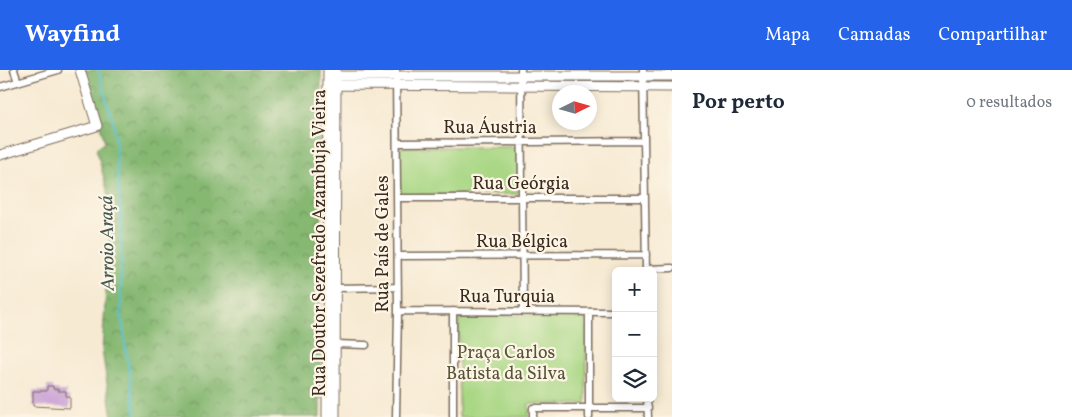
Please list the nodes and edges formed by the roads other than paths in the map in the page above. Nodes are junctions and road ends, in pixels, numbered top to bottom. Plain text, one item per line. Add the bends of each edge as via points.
1 (14, 70) edge
2 (58, 70) edge
3 (80, 70) edge
4 (458, 73) edge
5 (521, 73) edge
6 (582, 73) edge
7 (643, 73) edge
8 (672, 76) edge
9 (332, 77) edge
10 (396, 77) edge
11 (18, 82) junction
12 (0, 87) edge
13 (521, 87) junction
14 (672, 87) edge
15 (643, 88) junction
16 (644, 141) junction
17 (521, 142) junction
18 (397, 143) junction
19 (0, 155) edge
20 (397, 198) junction
21 (522, 198) junction
22 (645, 198) junction
23 (646, 255) junction
24 (398, 256) junction
25 (522, 256) junction
26 (646, 267) edge
27 (672, 268) edge
28 (657, 269) edge
29 (398, 287) junction
30 (335, 288) junction
31 (398, 311) junction
32 (452, 311) junction
33 (523, 312) junction
34 (589, 312) junction
35 (612, 312) edge
36 (335, 344) junction
37 (366, 344) dead end
38 (648, 402) edge
39 (589, 408) junction
40 (648, 408) junction
41 (327, 417) edge
42 (335, 417) edge
43 (396, 417) edge
44 (454, 417) edge
45 (533, 417) edge
46 (589, 417) edge
47 (648, 417) edge

1 - 11 street
2 - 11 street
3 - 19 street via 97,126
4 - 5 street
4 - 10 street
5 - 6 street
5 - 13 street
6 - 7 street
7 - 8 street
7 - 15 street
9 - 10 street
9 - 30 street, Rua Doutor Sezefredo Azambuja Vieira
9 - 41 street, Rua Doutor Sezefredo Azambuja Vieira
10 - 13 street
10 - 18 street, Rua País de Gales
11 - 12 street
13 - 15 street
13 - 17 street
14 - 15 street
15 - 16 street
16 - 17 street, Rua Áustria
16 - 22 street
17 - 18 street, Rua Áustria
17 - 21 street
18 - 20 street, Rua País de Gales
20 - 21 street, Rua Geórgia
20 - 24 street, Rua País de Gales
21 - 22 street, Rua Geórgia
21 - 25 street
22 - 23 street
23 - 25 street, Rua Bélgica
23 - 26 street
24 - 25 street, Rua Bélgica
24 - 29 street, Rua País de Gales
25 - 33 street
27 - 28 street
29 - 30 street
29 - 31 street, Rua País de Gales
30 - 36 street, Rua Doutor Sezefredo Azambuja Vieira
31 - 32 street, Rua Turquia
31 - 43 street, Rua País de Gales
32 - 33 street, Rua Turquia
32 - 44 street
33 - 34 street, Rua Turquia
34 - 35 street, Rua Turquia
34 - 39 street
36 - 37 street
36 - 42 street, Rua Doutor Sezefredo Azambuja Vieira
38 - 40 street
39 - 40 street
39 - 45 street via 533,408
39 - 46 street
40 - 47 street

